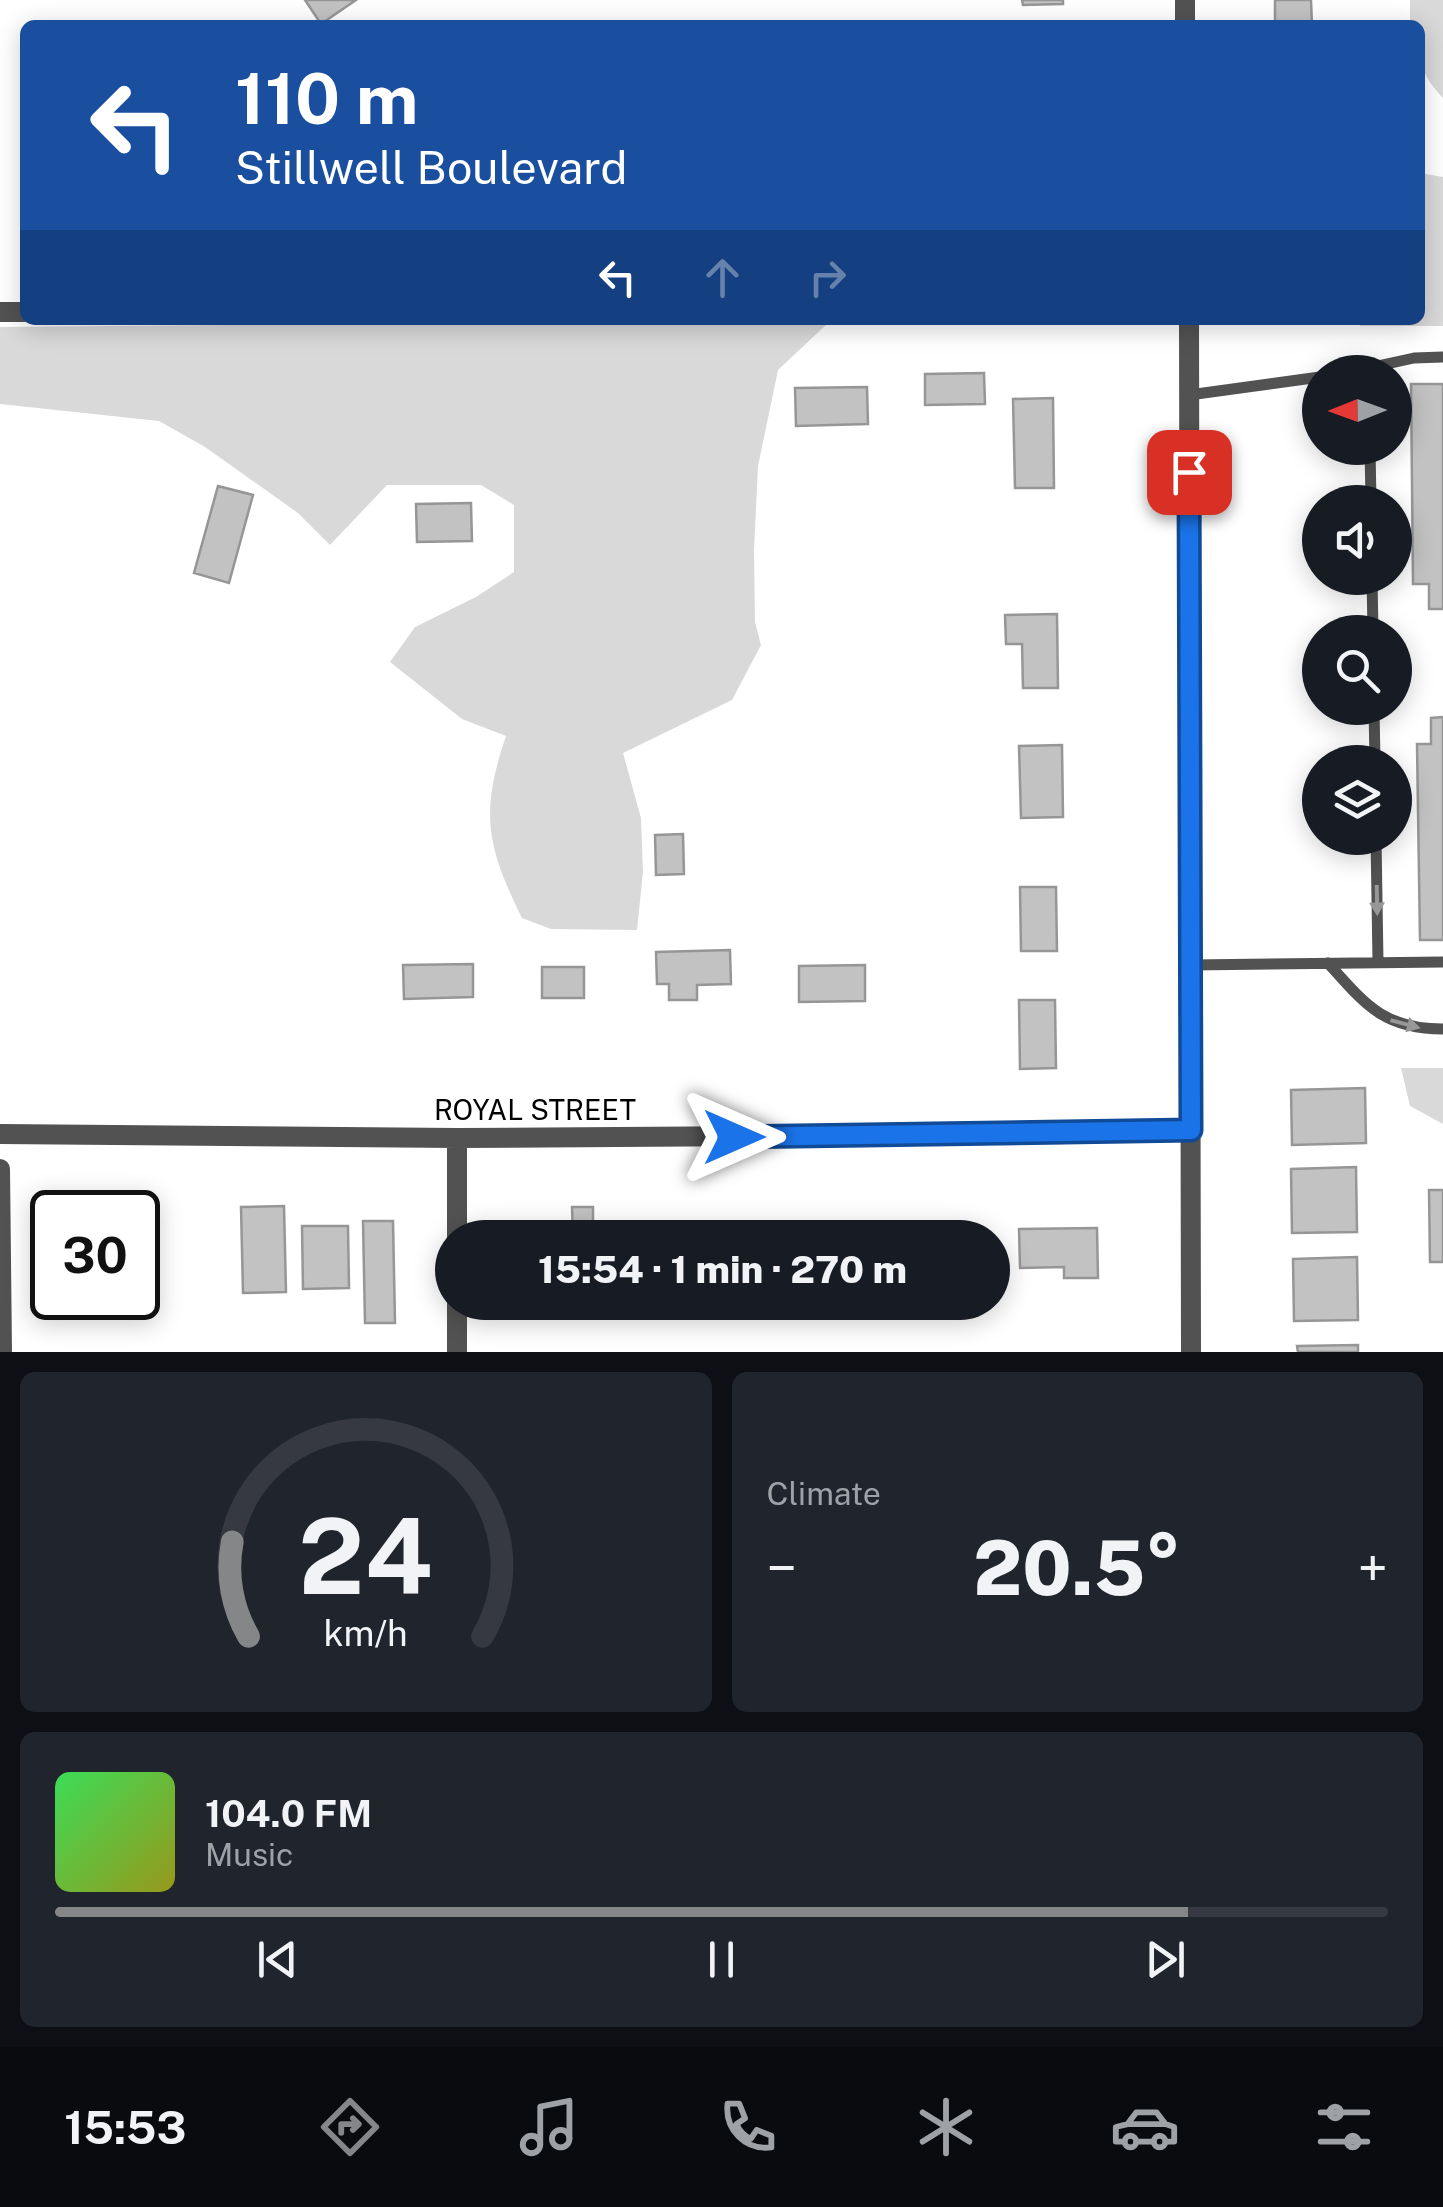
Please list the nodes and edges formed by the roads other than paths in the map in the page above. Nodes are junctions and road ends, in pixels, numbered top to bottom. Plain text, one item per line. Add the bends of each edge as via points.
1 (1189, 325) edge
2 (1443, 357) edge
3 (1412, 358) edge
4 (1302, 379) edge
5 (1189, 395) junction
6 (1376, 855) edge
7 (1378, 962) junction
8 (1443, 962) edge
9 (1328, 963) junction
10 (1190, 965) junction
11 (1443, 1028) edge
12 (1191, 1130) junction
13 (0, 1134) edge
14 (457, 1138) junction
15 (0, 1169) edge
16 (457, 1220) edge
17 (457, 1320) edge
18 (2, 1352) edge
19 (457, 1352) edge
20 (1191, 1352) edge

1 - 5 street
2 - 3 lane
4 - 5 lane
5 - 10 street
6 -> 7 lane
7 - 8 lane
7 - 9 lane
9 - 10 lane
9 -> 11 lane via 1370,1010 1392,1022
10 - 12 street
12 - 14 street, ROYAL STREET
12 - 20 street
13 - 14 street, ROYAL STREET
14 - 16 street
15 - 18 street
17 - 19 street

